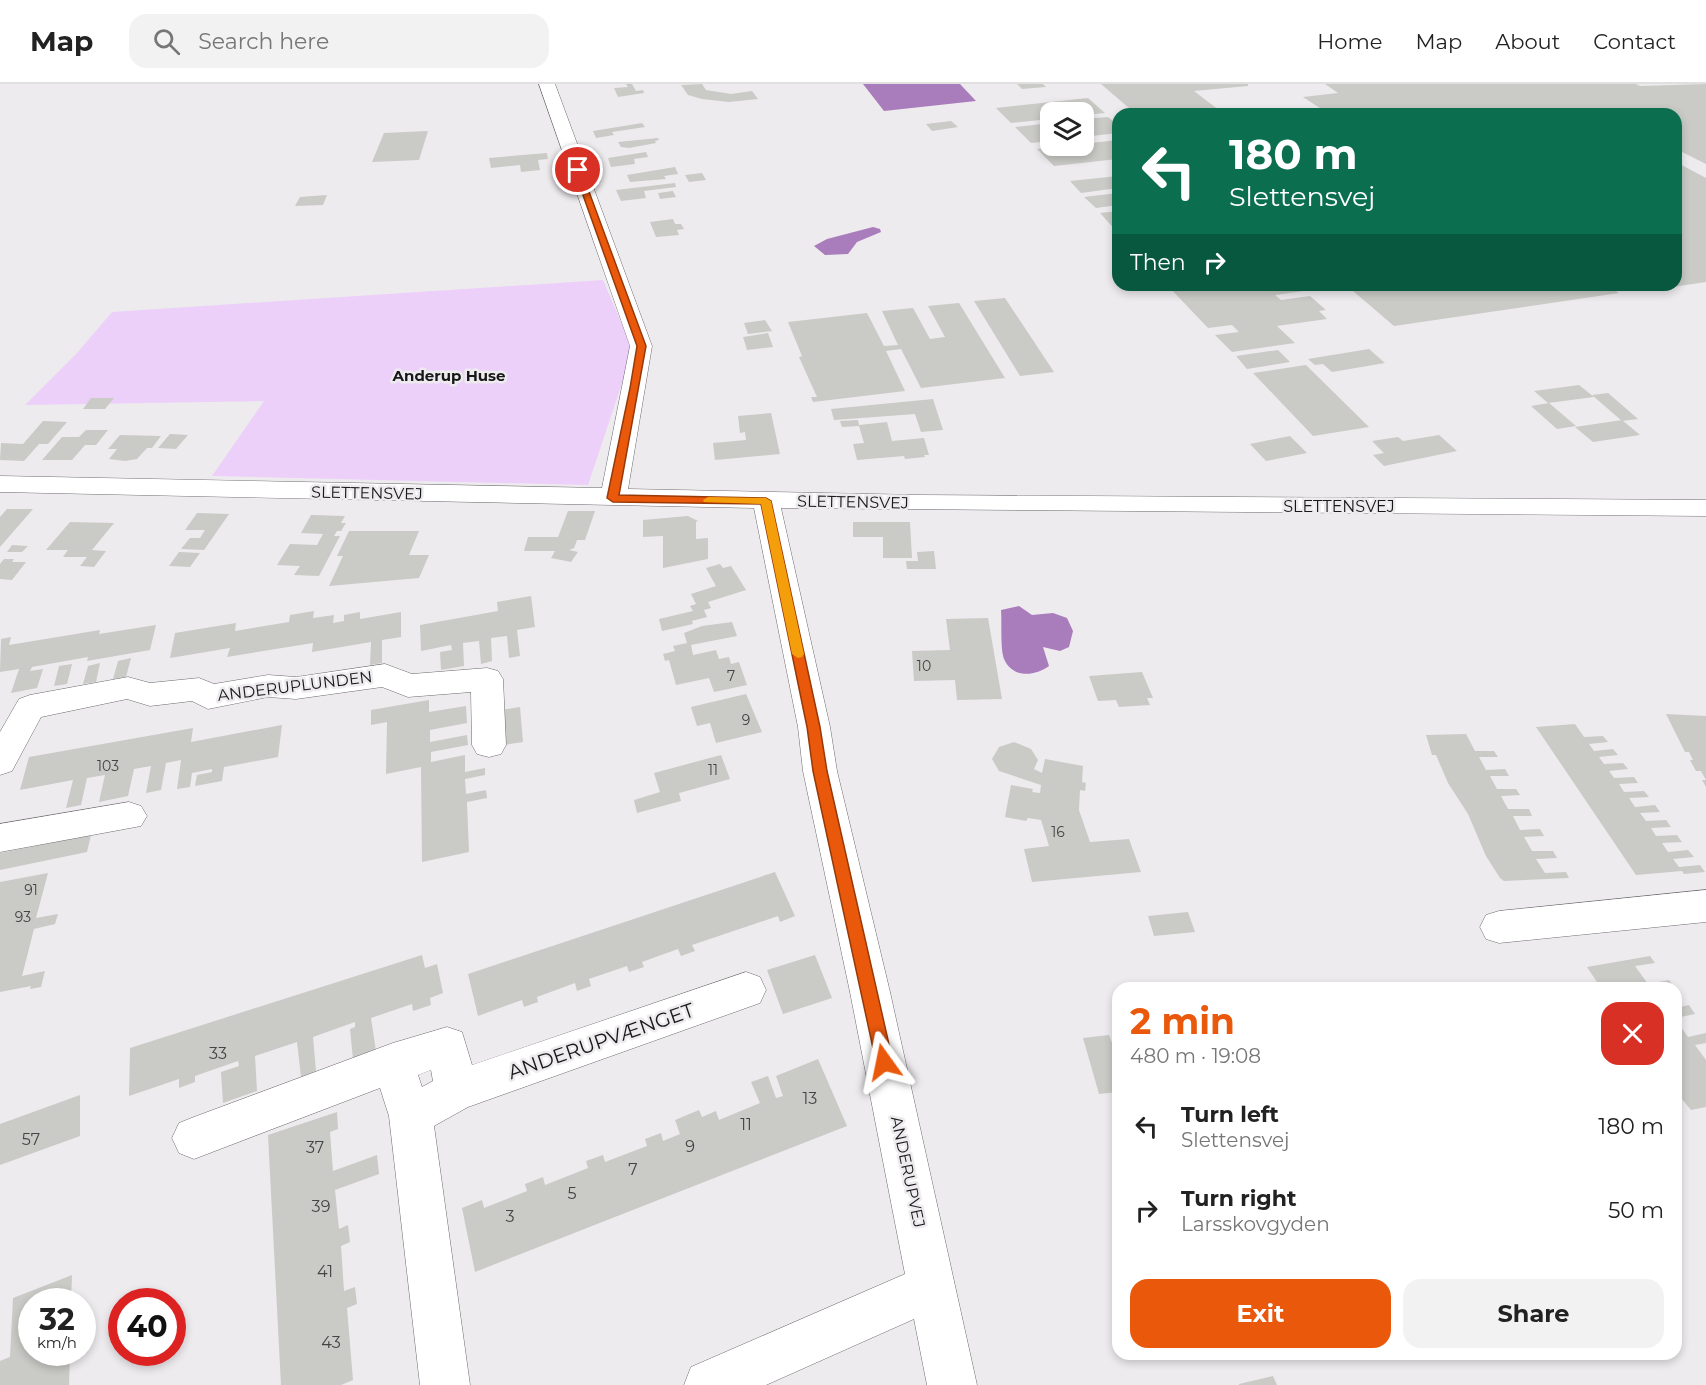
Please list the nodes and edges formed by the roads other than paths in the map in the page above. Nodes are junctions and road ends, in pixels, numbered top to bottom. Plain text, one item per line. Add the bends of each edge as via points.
1 (547, 84) edge
2 (0, 484) edge
3 (613, 498) junction
4 (766, 501) junction
5 (1706, 508) edge
6 (489, 745) dead end
7 (0, 762) edge
8 (129, 816) dead end
9 (0, 838) edge
10 (1706, 906) edge
11 (1499, 927) dead end
12 (746, 990) dead end
13 (393, 1063) junction
14 (456, 1091) junction
15 (411, 1116) junction
16 (194, 1138) dead end
17 (931, 1287) junction
18 (446, 1385) edge
19 (709, 1385) edge
20 (952, 1385) edge

1 - 3 street via 642,346
2 - 3 street, SLETTENSVEJ
3 - 4 street, SLETTENSVEJ
4 - 5 street, SLETTENSVEJ
4 - 17 street, ANDERUPVEJ
6 - 7 street, ANDERUPLUNDEN via 487,679 408,686 385,675 296,688 268,686 208,697 200,689 150,695 128,688 30,708
8 - 9 street
10 - 11 street
12 - 14 street, ANDERUPVÆNGET
13 - 14 street via 447,1046
13 - 15 street
13 - 16 street
14 - 15 street, ANDERUPVÆNGET
15 - 18 street
17 - 19 street
17 - 20 street, ANDERUPVEJ

